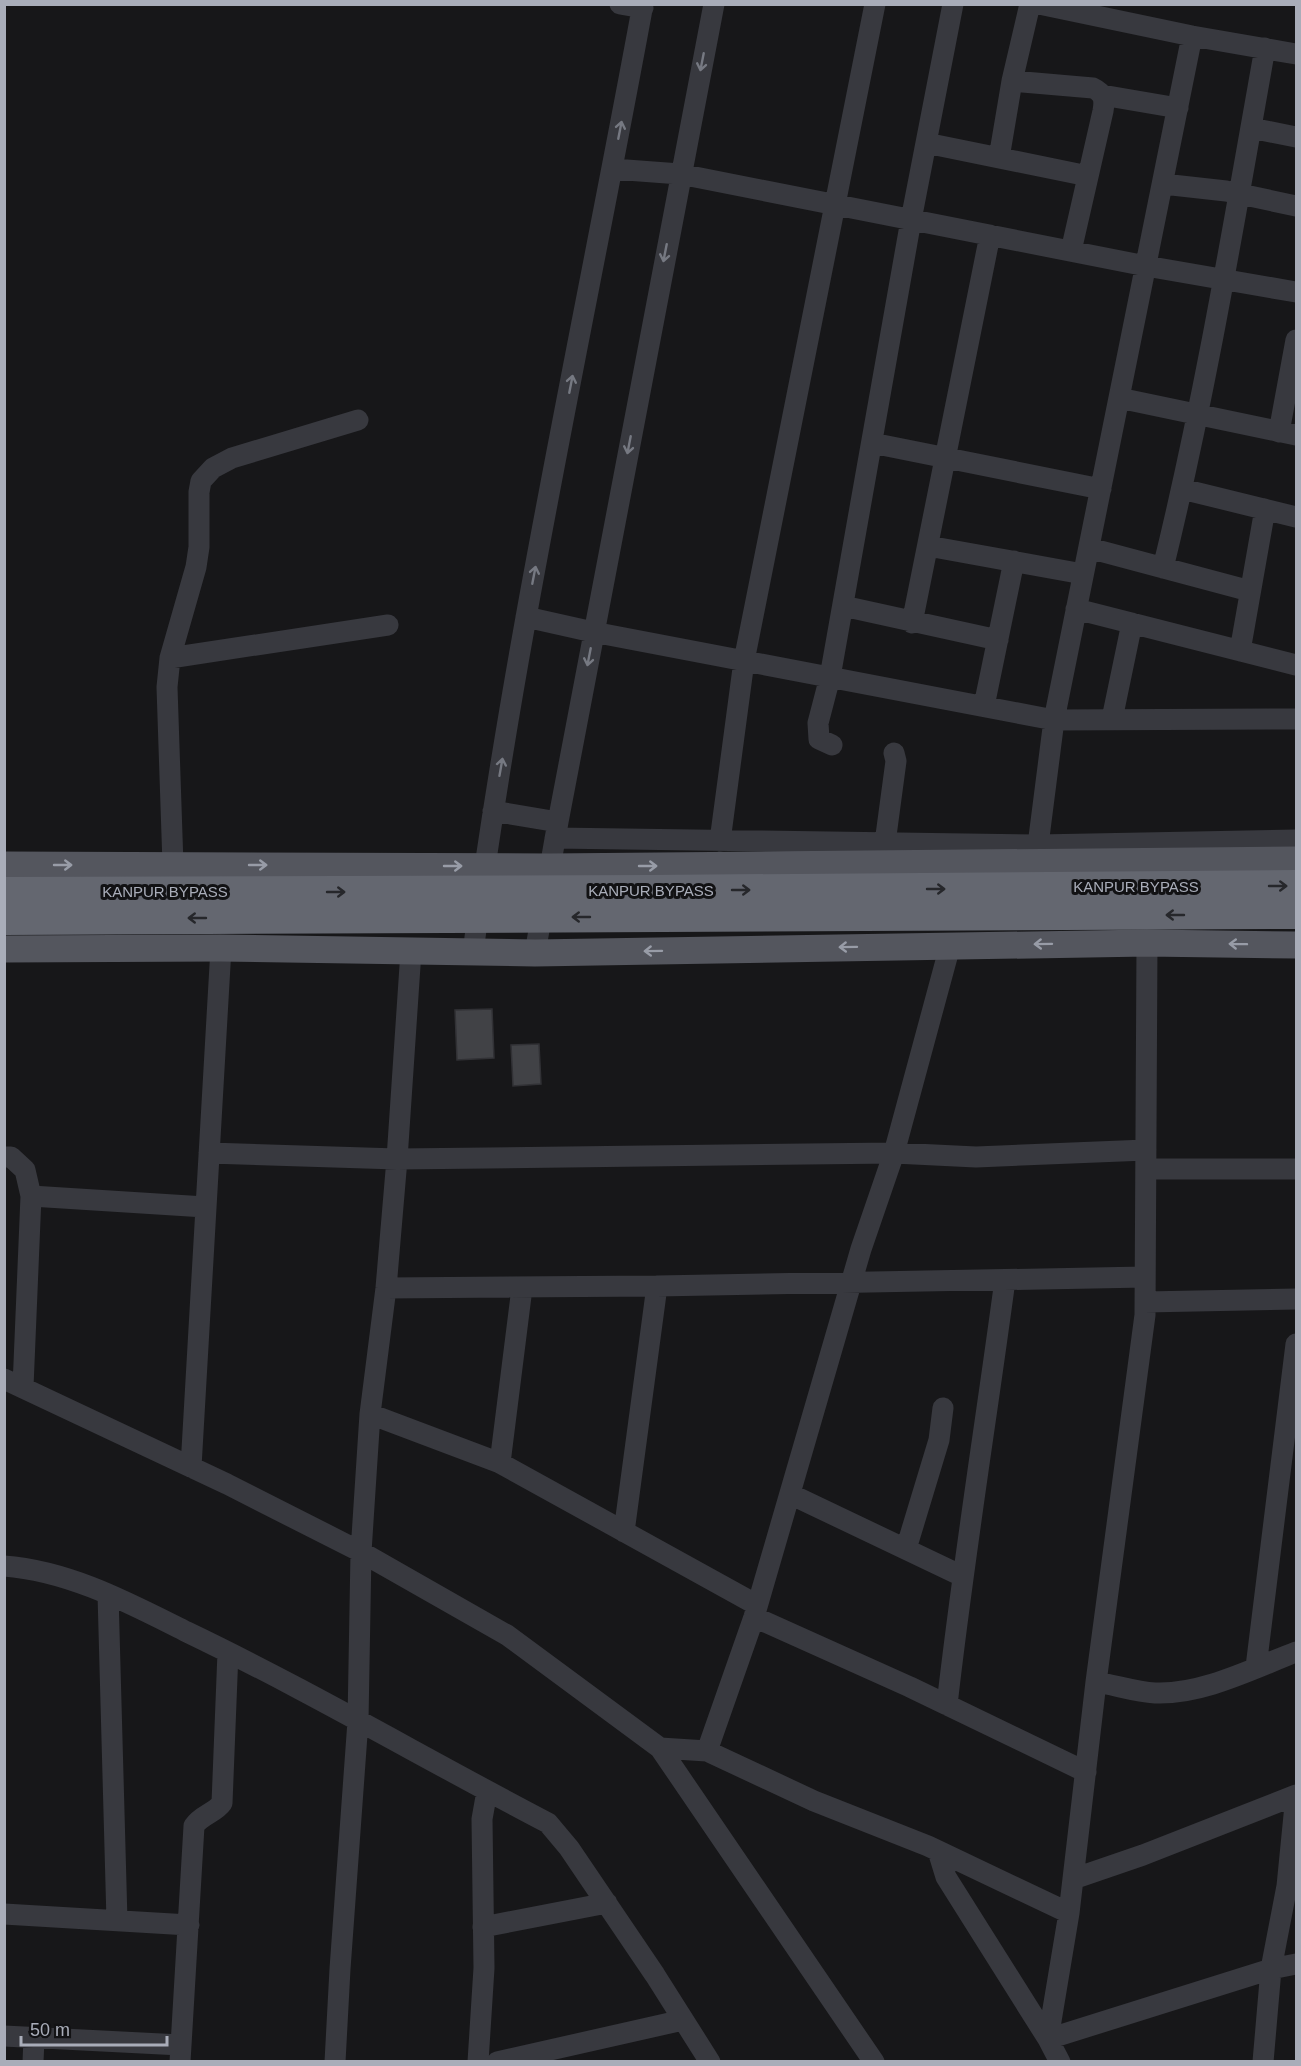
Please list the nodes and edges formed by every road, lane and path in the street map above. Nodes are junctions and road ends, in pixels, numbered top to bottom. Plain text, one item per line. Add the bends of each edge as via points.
1 (620, 4) edge
2 (714, 4) edge
3 (875, 4) edge
4 (953, 4) edge
5 (1030, 4) edge
6 (1039, 4) edge
7 (643, 6) edge
8 (1192, 36) junction
9 (1265, 48) junction
10 (1296, 54) edge
11 (1011, 81) junction
12 (1102, 95) junction
13 (1178, 108) junction
14 (1251, 128) junction
15 (1296, 137) edge
16 (926, 143) junction
17 (999, 158) junction
18 (613, 169) junction
19 (680, 174) junction
20 (1089, 176) junction
21 (1163, 184) junction
22 (1238, 195) junction
23 (834, 204) junction
24 (1296, 206) edge
25 (911, 220) junction
26 (990, 235) junction
27 (1071, 251) junction
28 (1146, 266) junction
29 (1224, 279) junction
30 (1296, 292) edge
31 (1296, 339) edge
32 (1119, 398) junction
33 (1197, 414) junction
34 (358, 420) dead end
35 (1288, 434) edge
36 (872, 442) junction
37 (945, 458) junction
38 (1101, 489) junction
39 (1182, 489) junction
40 (1265, 509) junction
41 (1296, 517) edge
42 (928, 546) junction
43 (1089, 548) junction
44 (1014, 561) junction
45 (1163, 568) junction
46 (1083, 574) junction
47 (1250, 591) junction
48 (843, 606) junction
49 (1076, 609) junction
50 (526, 617) junction
51 (912, 623) junction
52 (1132, 623) junction
53 (388, 625) dead end
54 (593, 632) junction
55 (998, 640) junction
56 (1240, 651) junction
57 (170, 658) junction
58 (744, 661) junction
59 (1296, 665) edge
60 (830, 677) junction
61 (984, 706) junction
62 (1112, 719) junction
63 (1296, 719) edge
64 (1054, 720) junction
65 (894, 753) dead end
66 (817, 760) dead end
67 (493, 811) junction
68 (556, 830) junction
69 (1296, 840) edge
70 (720, 841) junction
71 (885, 843) junction
72 (1038, 845) junction
73 (1296, 860) edge
74 (4, 865) edge
75 (173, 865) junction
76 (484, 866) junction
77 (550, 867) junction
78 (1296, 886) edge
79 (4, 892) edge
80 (1296, 913) edge
81 (4, 919) edge
82 (1147, 943) junction
83 (1296, 945) edge
84 (950, 946) junction
85 (221, 948) junction
86 (4, 949) edge
87 (411, 951) junction
88 (473, 952) junction
89 (535, 953) junction
90 (209, 1153) junction
91 (894, 1153) junction
92 (4, 1157) edge
93 (397, 1159) junction
94 (1146, 1160) junction
95 (1296, 1169) edge
96 (31, 1196) junction
97 (206, 1207) junction
98 (1145, 1277) junction
99 (1005, 1280) junction
100 (852, 1283) junction
101 (657, 1286) junction
102 (386, 1288) junction
103 (522, 1288) junction
104 (1296, 1299) edge
105 (1145, 1302) junction
106 (1296, 1344) edge
107 (14, 1383) edge
108 (943, 1408) dead end
109 (370, 1414) junction
110 (500, 1463) junction
111 (191, 1467) junction
112 (790, 1494) junction
113 (624, 1532) junction
114 (906, 1549) junction
115 (361, 1552) junction
116 (4, 1566) edge
117 (962, 1576) junction
118 (108, 1594) junction
119 (755, 1611) junction
120 (228, 1652) junction
121 (1296, 1652) edge
122 (1256, 1667) junction
123 (1096, 1682) junction
124 (947, 1705) junction
125 (358, 1721) junction
126 (660, 1748) junction
127 (707, 1751) junction
128 (1086, 1772) junction
129 (487, 1791) junction
130 (938, 1851) junction
131 (1073, 1879) junction
132 (607, 1903) junction
133 (1069, 1913) junction
134 (4, 1914) edge
135 (117, 1921) junction
136 (189, 1925) junction
137 (483, 1927) junction
138 (1296, 1964) edge
139 (1271, 1969) junction
140 (683, 2020) junction
141 (4, 2036) edge
142 (34, 2038) junction
143 (1048, 2039) junction
144 (180, 2053) edge
145 (562, 2055) edge
146 (33, 2061) edge
147 (335, 2061) edge
148 (478, 2061) edge
149 (497, 2061) edge
150 (710, 2061) edge
151 (874, 2061) edge
152 (1060, 2061) edge
153 (1263, 2061) edge

1 - 7 street
2 -> 19 street
3 - 23 street
4 - 16 street
5 - 11 street
6 - 8 street
18 -> 7 street
8 - 9 street
8 - 13 street
9 - 10 street
9 - 14 street
11 - 12 street via 1094,88
11 - 17 street
12 - 13 street
12 - 20 street via 1103,111
13 - 21 street
14 - 15 street
14 - 22 street
16 - 17 street
16 - 25 street
17 - 20 street
18 - 19 street
50 -> 18 street
19 - 23 street
19 -> 54 street
20 - 27 street
21 - 22 street
21 - 28 street
22 - 24 street
22 - 29 street
23 - 25 street
23 - 58 street
25 - 26 street
25 - 36 street
26 - 27 street
26 - 37 street
27 - 28 street
28 - 29 street
28 - 32 street
29 - 30 street
29 - 33 street
31 - 35 street
32 - 33 street
32 - 38 street
33 - 35 street
33 - 39 street
34 - 57 street via 232,458 213,468 201,481 196,567
36 - 37 street
36 - 48 street
37 - 38 street
37 - 42 street
38 - 43 street
39 - 40 street
39 - 45 street
40 - 41 street
40 - 47 street
42 - 44 street
42 - 51 street
43 - 45 street
43 - 46 street
44 - 46 street
44 - 55 street
45 - 47 street
46 - 49 street
47 - 56 street
48 - 51 street
48 - 60 street
49 - 52 street
49 - 64 street
50 - 54 street
67 -> 50 street
51 - 55 street
52 - 56 street
52 - 62 street
53 - 57 street
54 - 58 street
54 -> 68 street
55 - 61 street
56 - 59 street
57 - 75 street via 167,687
58 - 60 street
58 - 70 street
60 - 61 street
60 - 66 street via 818,723 826,742
61 - 64 street
62 - 63 street
62 - 64 street
64 - 72 street
65 - 71 street
67 - 68 street
67 - 76 street
68 - 70 street
68 - 77 street
69 - 72 street
70 - 71 street
71 - 72 street
77 -> 73 main road
74 -> 75 main road
75 -> 76 main road
76 - 77 main road
76 - 88 street
77 - 89 street
79 -> 78 highway, KANPUR BYPASS, bridge
80 -> 81 highway, KANPUR BYPASS, bridge
83 -> 82 main road
82 -> 84 main road
82 - 94 street
84 -> 89 main road
84 - 91 street
85 - 86 main road
85 - 87 main road
85 - 90 street
87 - 88 main road
87 - 93 street
88 - 89 main road
90 - 93 street
90 - 97 street
91 - 93 street
91 - 94 street
91 - 100 street
92 - 96 street via 11,1157 26,1170
93 - 102 street
94 - 95 street
94 - 98 street
96 - 97 street
96 - 107 street
97 - 111 street
98 - 99 street
98 - 105 street
99 - 100 street
99 - 117 street
100 - 101 street
100 - 112 street
101 - 103 street
101 - 113 street
102 - 103 street
102 - 109 street
103 - 110 street
104 - 105 street
105 - 123 street
106 - 122 street
107 - 111 street
108 - 114 street via 939,1440
109 - 110 street
109 - 115 street
110 - 113 street
111 - 115 street
112 - 114 street
112 - 119 street
113 - 119 street
114 - 117 street
115 - 125 street
115 - 126 street via 507,1635
116 - 118 street via 75,1580
117 - 124 street
118 - 120 street
118 - 135 street
119 - 124 street
119 - 127 street
120 - 125 street
120 - 136 street via 222,1803 194,1826
121 - 122 street
122 - 123 street via 1180,1692 1154,1693
123 - 128 street
124 - 128 street
125 - 129 street
125 - 147 street
126 - 127 street
126 - 151 street
127 - 130 street via 814,1801
128 - 131 street
129 - 132 street via 548,1823
129 - 137 street via 482,1820
130 - 133 street
130 - 143 street via 946,1877
131 - 133 street
131 - 139 street via 1296,1795 1287,1886
132 - 137 street
132 - 140 street
133 - 143 street
134 - 135 street
135 - 136 street
136 - 144 street
137 - 148 street
138 - 139 street
139 - 143 street
139 - 153 street
140 - 145 street
140 - 150 street
141 - 142 street
142 - 144 street
142 - 146 street
143 - 152 street
145 - 149 street

